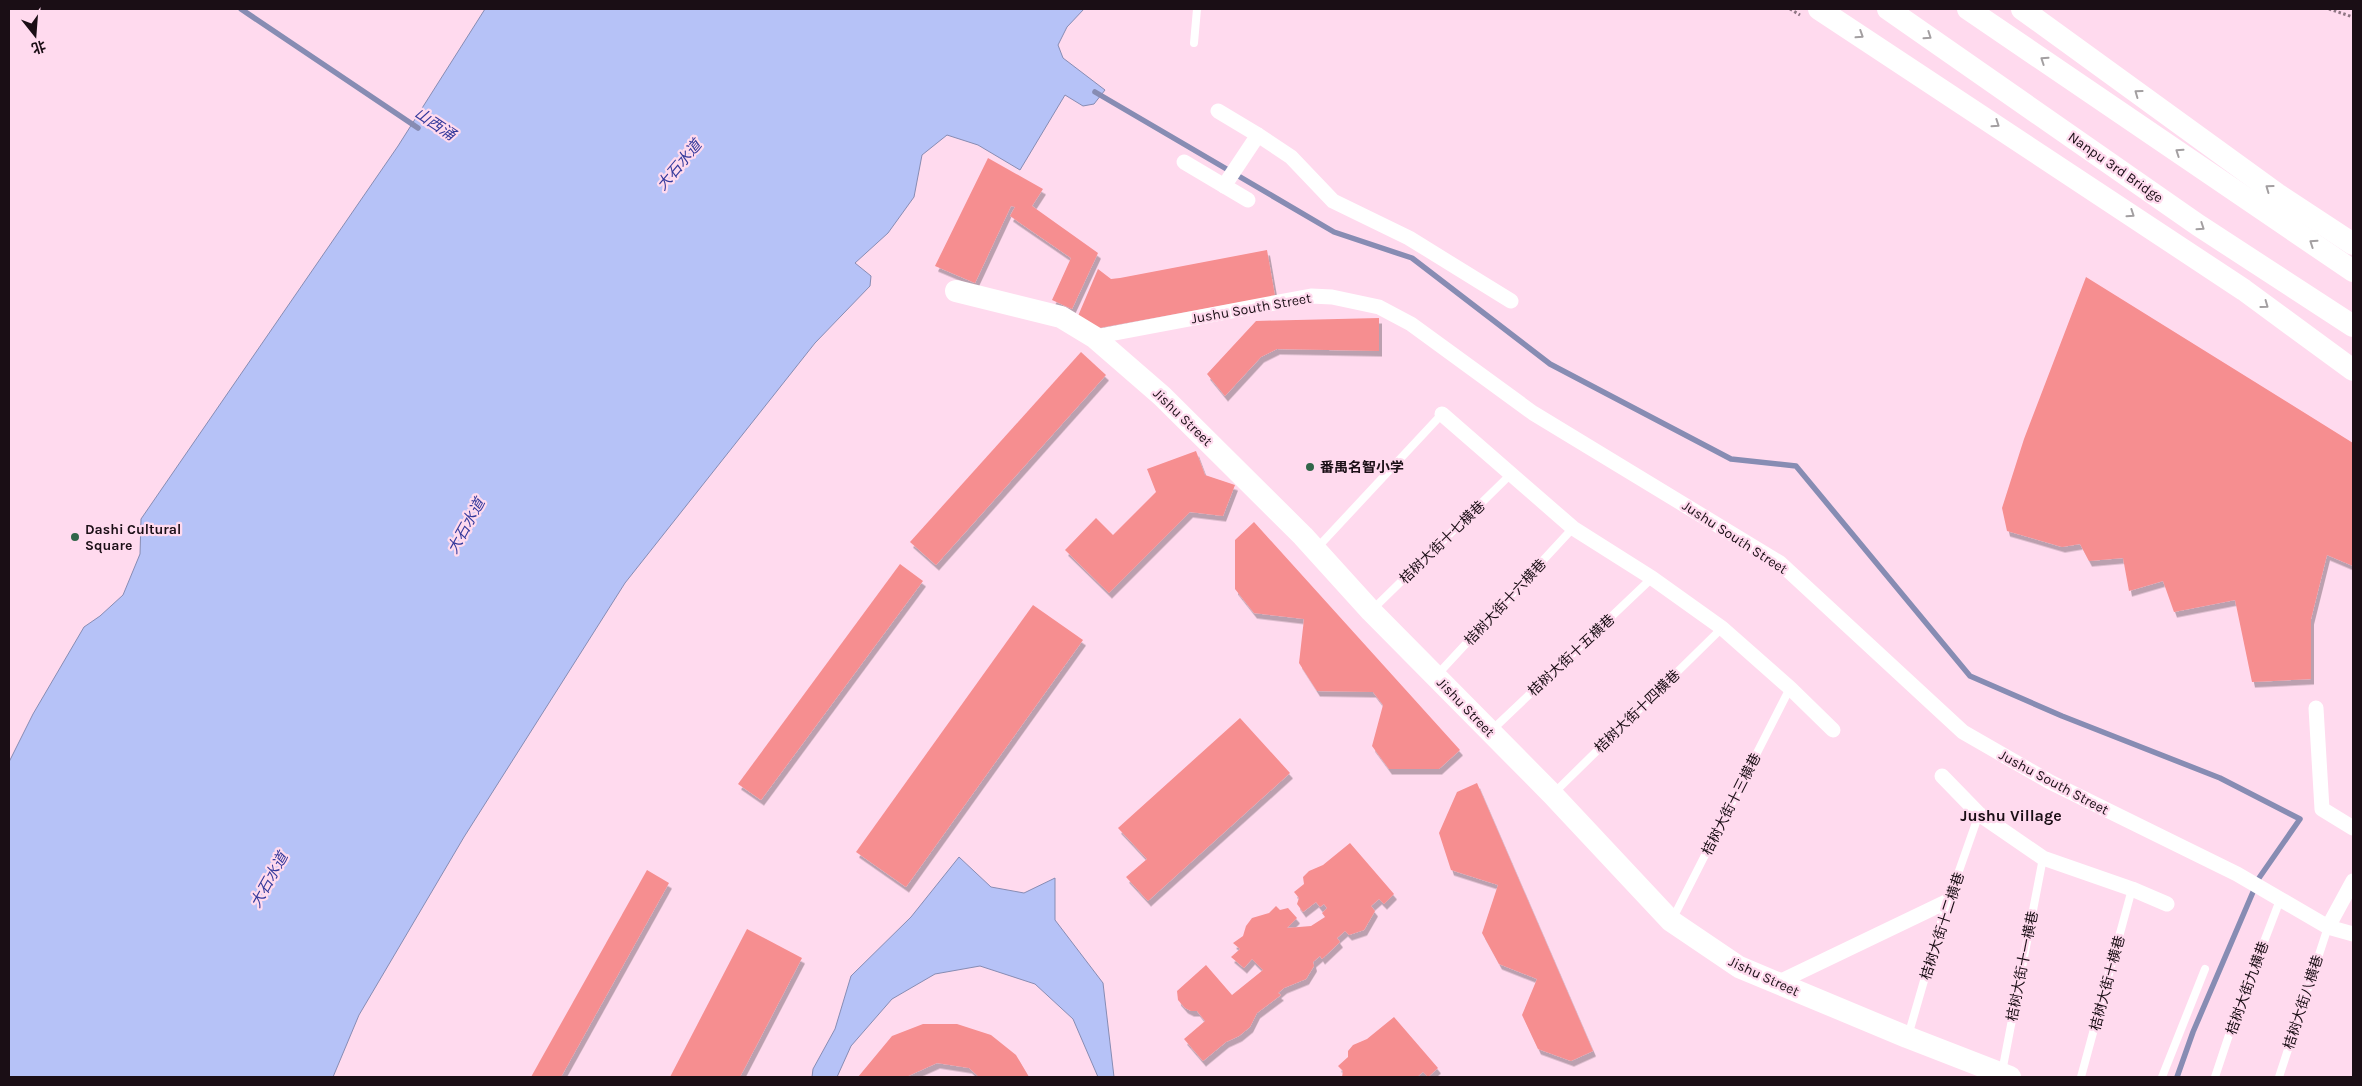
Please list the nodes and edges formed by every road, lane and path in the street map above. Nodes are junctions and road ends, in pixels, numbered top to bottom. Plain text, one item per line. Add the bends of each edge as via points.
1 (1197, 9) edge
2 (1819, 9) edge
3 (1888, 9) edge
4 (1968, 9) edge
5 (2022, 9) edge
6 (2329, 9) edge
7 (2353, 17) edge
8 (1194, 43) dead end
9 (1218, 111) dead end
10 (1258, 135) junction
11 (1184, 162) dead end
12 (1224, 186) junction
13 (1248, 200) dead end
14 (2353, 244) edge
15 (2353, 271) edge
16 (956, 291) dead end
17 (1511, 301) dead end
18 (2350, 323) edge
19 (1094, 337) junction
20 (2353, 370) edge
21 (1442, 414) joint
22 (1512, 473) junction
23 (1573, 528) junction
24 (1316, 550) junction
25 (1652, 578) junction
26 (1371, 611) junction
27 (1722, 628) junction
28 (1436, 676) junction
29 (1790, 688) junction
30 (2316, 708) dead end
31 (1833, 730) dead end
32 (1490, 732) junction
33 (1942, 776) dead end
34 (1552, 794) junction
35 (1978, 814) junction
36 (2353, 828) edge
37 (2043, 858) junction
38 (2353, 881) edge
39 (2132, 890) junction
40 (2277, 898) junction
41 (1948, 901) junction
42 (2166, 904) dead end
43 (1671, 921) junction
44 (2328, 927) junction
45 (2353, 934) edge
46 (2205, 969) dead end
47 (1777, 984) junction
48 (1907, 1038) junction
49 (2006, 1076) edge
50 (2081, 1077) edge
51 (2162, 1077) edge
52 (2215, 1077) edge
53 (2279, 1077) edge

1 - 8 lane
2 -> 20 main road via 2236,284
3 -> 18 main road, Nanpu 3rd Bridge via 2198,225
15 -> 4 main road
14 -> 5 main road via 2277,194
6 - 7 path
9 - 10 street
10 - 12 street
10 - 17 street via 1291,157 1333,201 1409,238
11 - 12 street
12 - 13 street
16 - 19 main road, Jishu Street via 1061,318
19 - 24 main road, Jishu Street via 1162,396
19 - 40 street, Jushu South Street via 1311,296 1379,307 1411,324 1533,413 1780,563 1963,732 2050,782 2237,874
21 - 22 street
21 - 24 lane
22 - 23 street
22 - 26 lane, 桔树大街十七横巷
23 - 25 street
23 - 28 lane, 桔树大街十六横巷
24 - 26 main road, Jishu Street
25 - 27 street
25 - 32 lane, 桔树大街十五横巷
26 - 28 main road, Jishu Street
27 - 29 street
27 - 34 lane, 桔树大街十四横巷
28 - 32 main road, Jishu Street
29 - 31 street
29 - 43 lane, 桔树大街十三横巷
30 - 36 street via 2322,809
32 - 34 main road, Jishu Street
33 - 35 street
34 - 43 main road, Jishu Street
35 - 37 street
35 - 41 lane, 桔树大街十二横巷
37 - 39 street
37 - 49 lane, 桔树大街十一横巷
38 - 44 street
39 - 42 street
39 - 50 lane, 桔树大街十横巷
40 - 44 street, Jushu South Street
40 - 52 lane, 桔树大街九横巷
41 - 47 street
41 - 48 lane, 桔树大街十二横巷
43 - 47 main road, Jishu Street via 1739,967
44 - 45 street, Jushu South Street
44 - 53 lane, 桔树大街八横巷
46 - 51 lane
47 - 48 main road, Jishu Street
48 - 49 main road, Jishu Street

